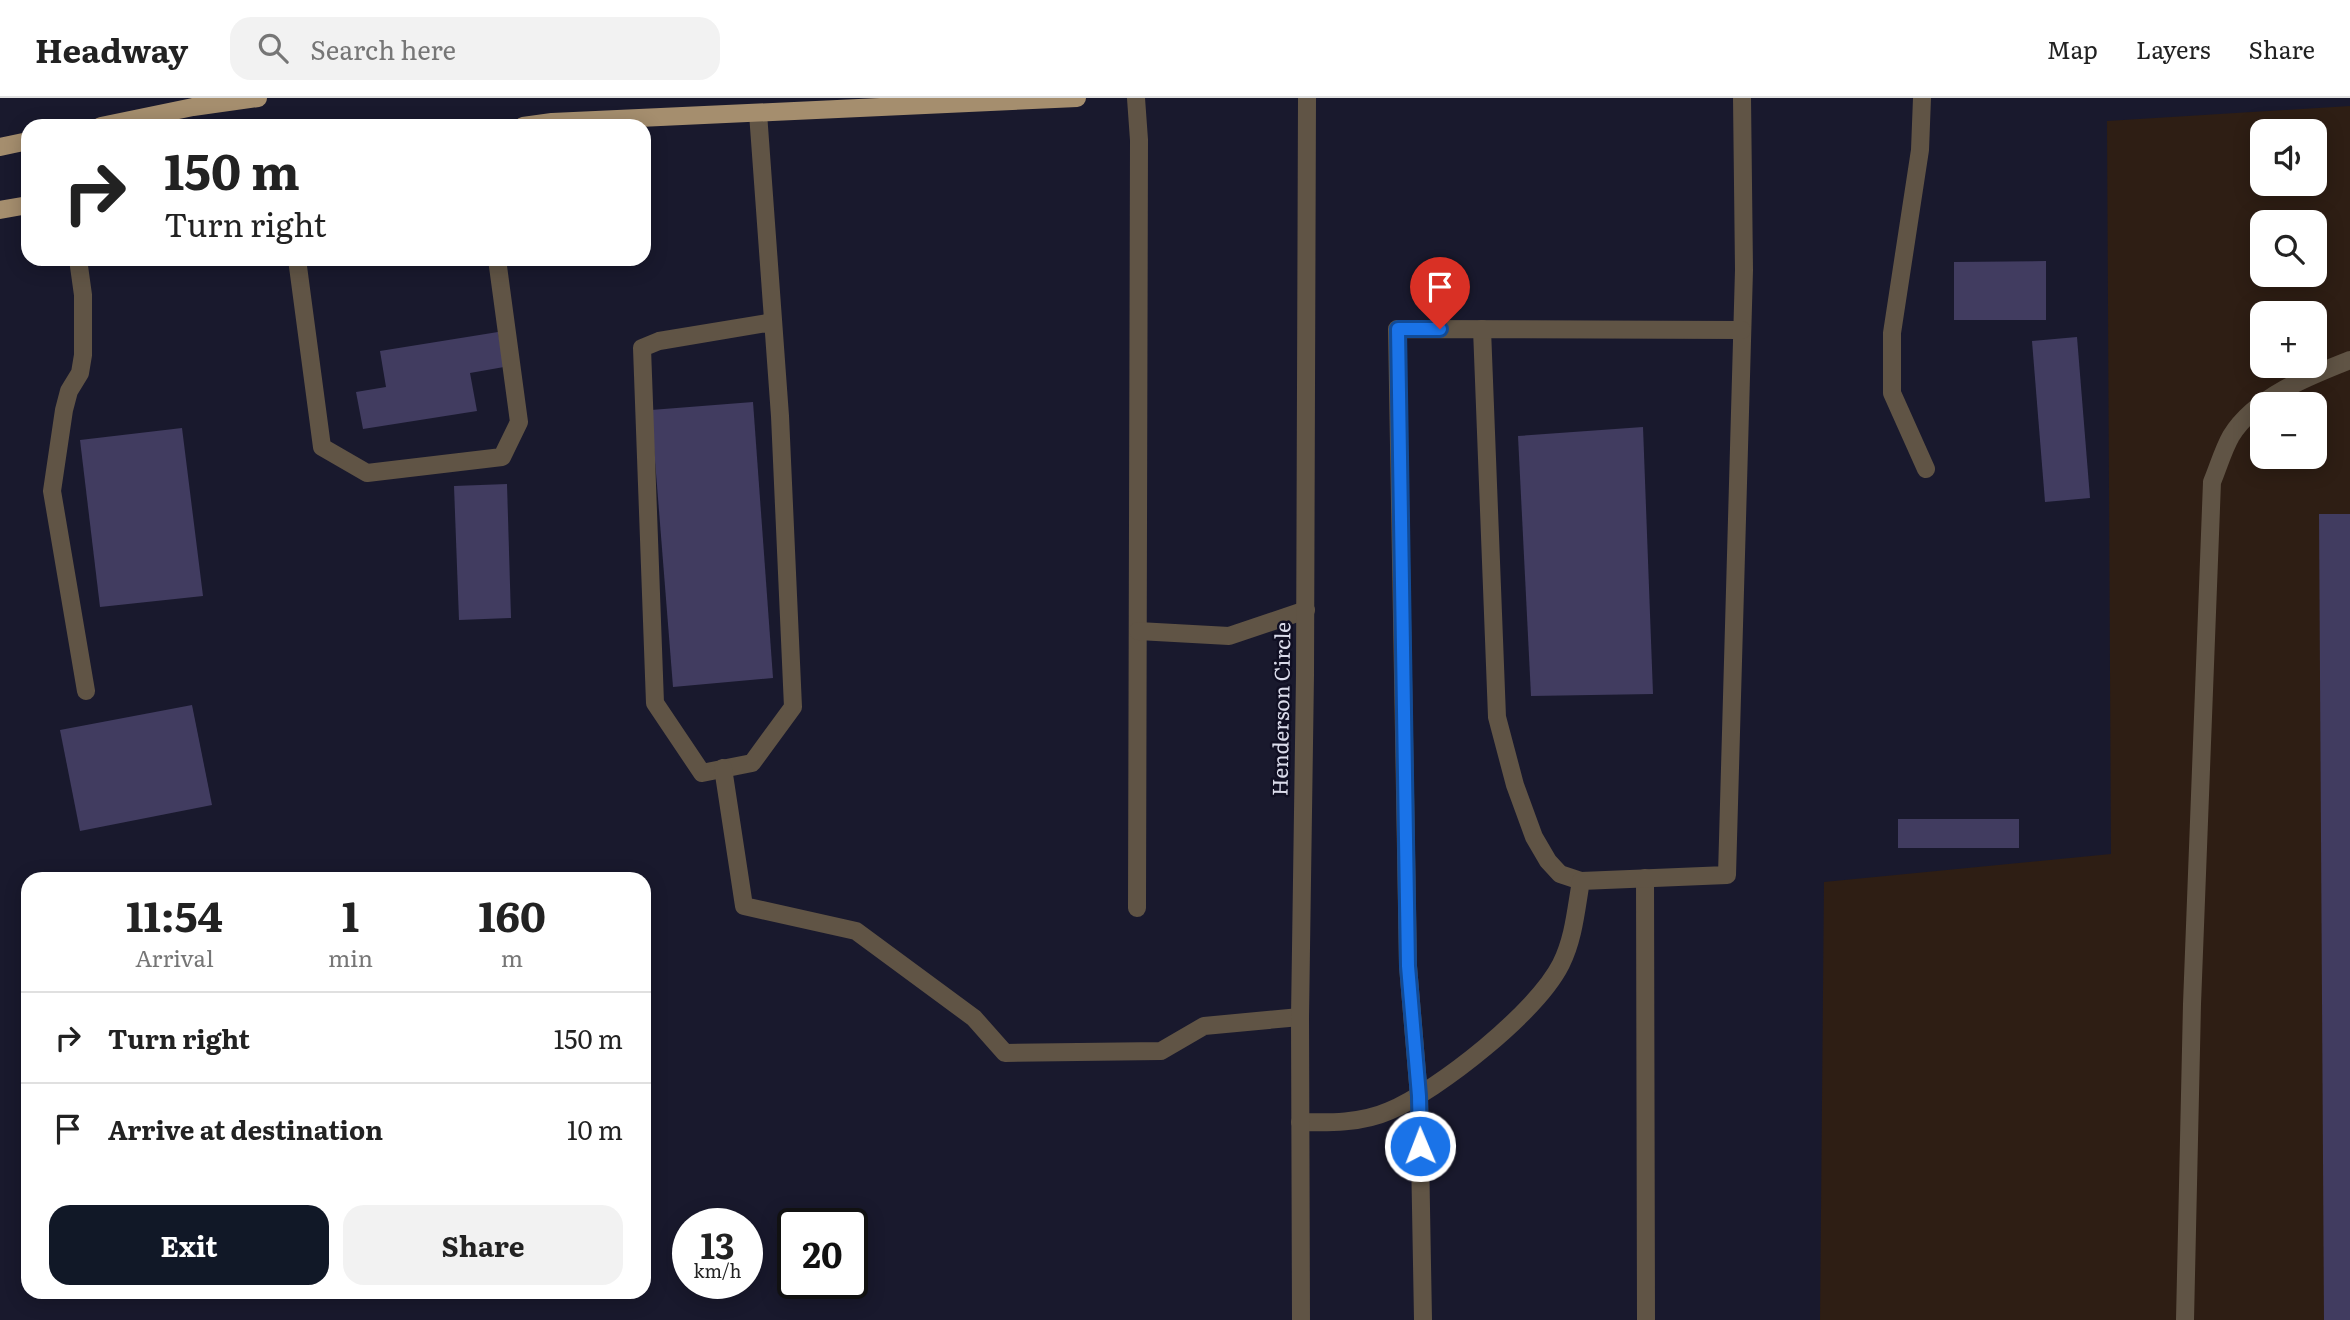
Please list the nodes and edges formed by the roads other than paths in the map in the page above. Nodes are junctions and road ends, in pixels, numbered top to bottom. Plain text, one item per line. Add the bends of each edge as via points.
1 (258, 98) edge
2 (1077, 98) edge
3 (1136, 98) edge
4 (1307, 98) edge
5 (1742, 98) edge
6 (1922, 98) edge
7 (758, 113) junction
8 (135, 119) edge
9 (621, 119) edge
10 (21, 142) edge
11 (0, 147) edge
12 (21, 206) edge
13 (0, 210) edge
14 (79, 266) edge
15 (299, 266) edge
16 (498, 266) edge
17 (774, 322) junction
18 (1482, 329) junction
19 (1742, 330) junction
20 (2350, 359) edge
21 (1926, 468) dead end
22 (1306, 610) junction
23 (1138, 631) junction
24 (86, 691) dead end
25 (723, 768) junction
26 (1645, 878) junction
27 (1581, 881) junction
28 (1137, 908) dead end
29 (1300, 1017) junction
30 (1419, 1096) junction
31 (1300, 1122) junction
32 (1301, 1320) edge
33 (1423, 1320) edge
34 (1646, 1320) edge
35 (2185, 1320) edge

1 - 8 main road
2 - 7 main road
3 - 23 street
4 - 22 street, Henderson Circle
5 - 19 street
6 - 21 street via 1920,150 1892,333 1892,393
7 - 9 main road
7 - 17 street
10 - 11 main road
12 - 13 main road
14 - 24 street via 83,355 64,410 52,491
15 - 16 street via 322,447 367,473 502,457 519,422
17 - 25 street via 793,707 752,762
17 - 25 street via 659,341 642,348 655,703 702,773
18 - 19 street
18 - 27 street via 1497,717 1534,837 1560,874
18 - 30 street via 1398,329 1408,966
19 - 26 street via 1727,874
20 - 35 street via 2262,402 2232,435 2212,482
22 - 23 street via 1229,636
22 - 29 street, Henderson Circle
23 - 28 street
25 - 29 street via 744,906 856,931 974,1018 1005,1053 1161,1051 1204,1026
26 - 27 street
26 - 34 street
27 - 30 street via 1570,942 1560,966 1540,993 1468,1062
29 - 31 street, Henderson Circle
30 - 31 street via 1387,1112 1334,1123
30 - 33 street
31 - 32 street, Henderson Circle

